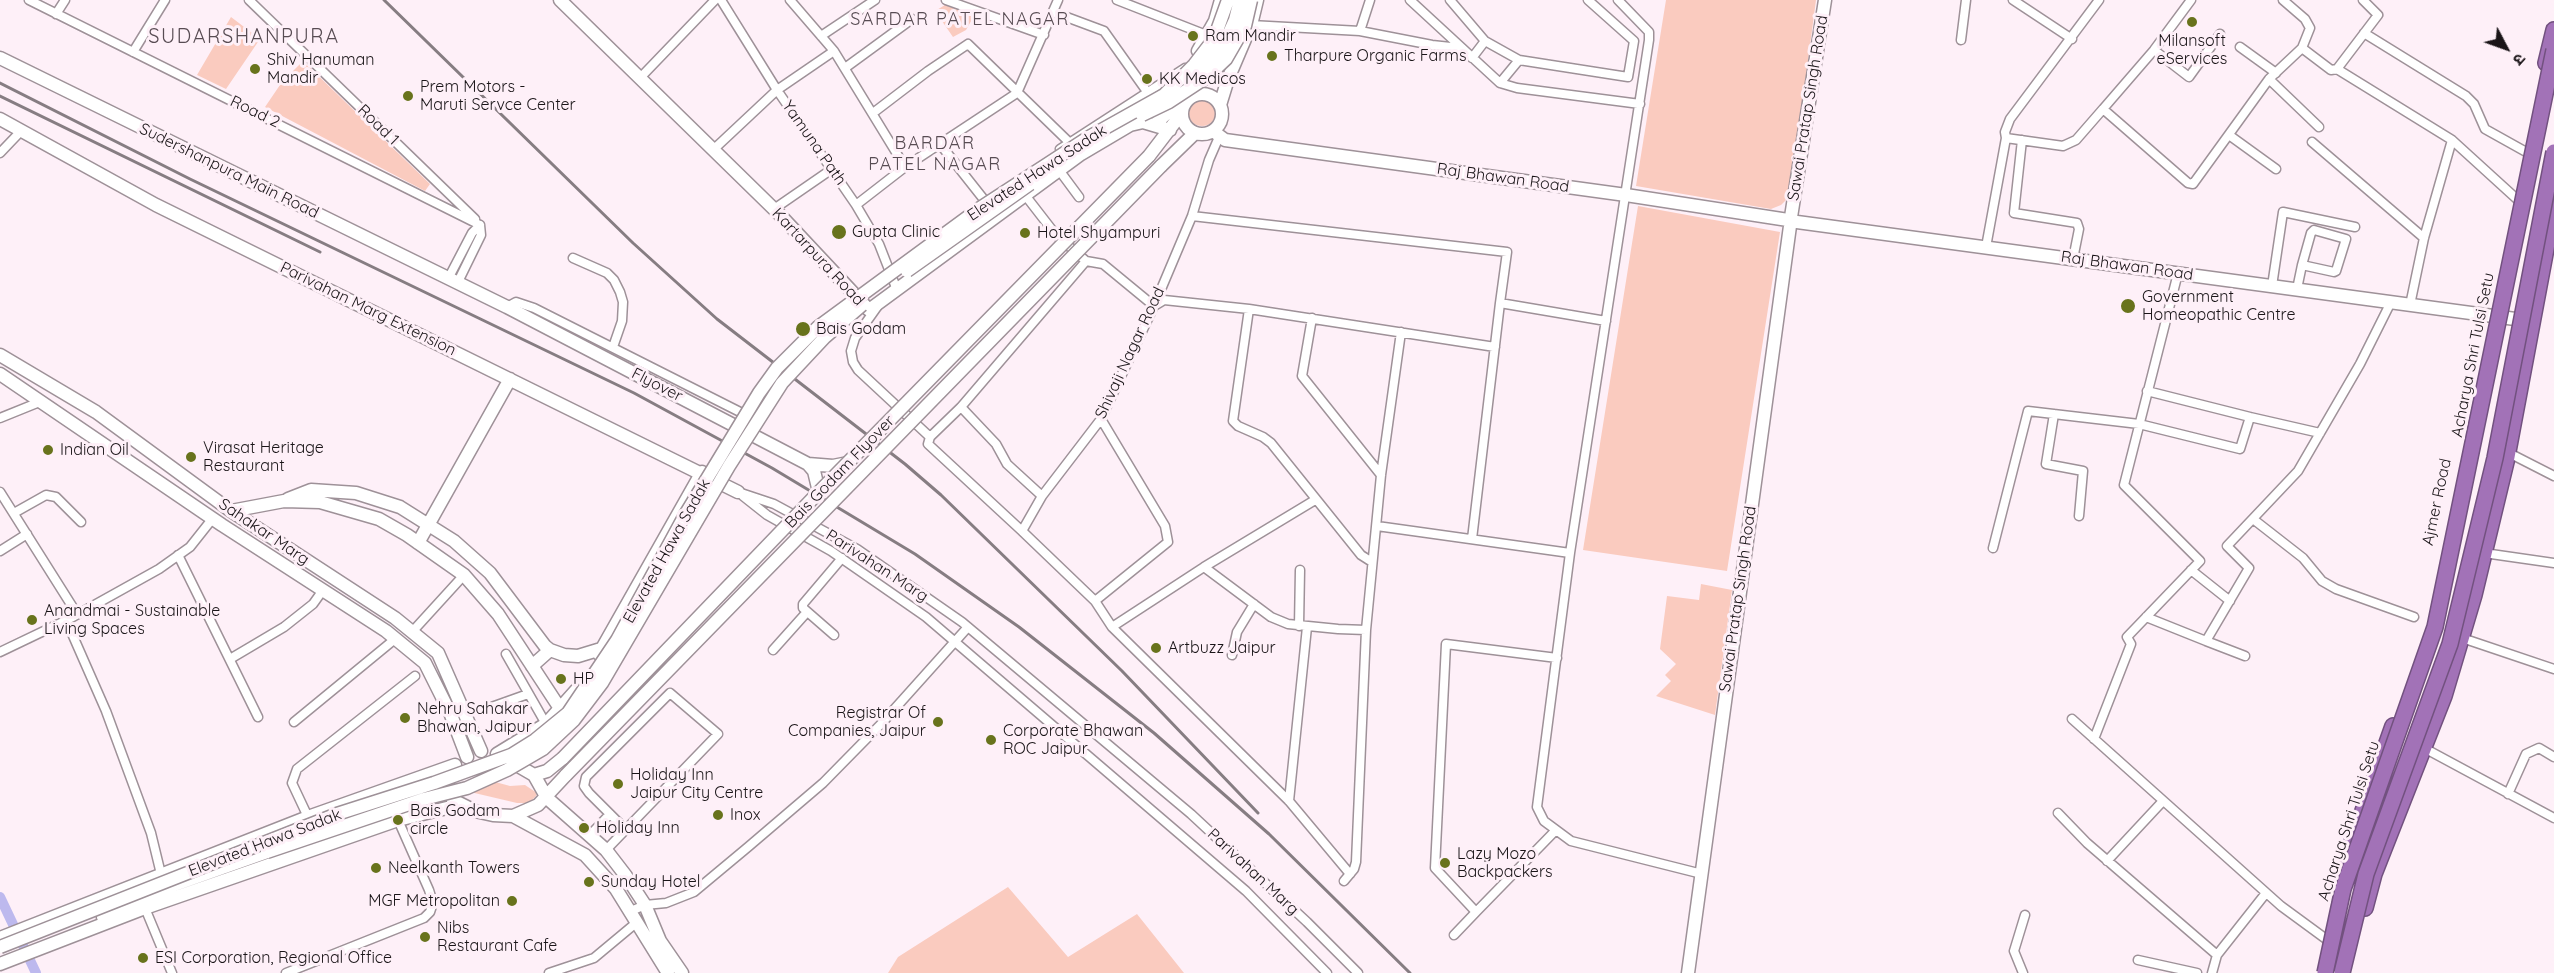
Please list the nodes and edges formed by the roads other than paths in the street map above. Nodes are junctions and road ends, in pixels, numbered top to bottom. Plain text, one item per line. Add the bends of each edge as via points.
1 (28, 0) edge
2 (65, 0) edge
3 (165, 0) edge
4 (249, 0) edge
5 (560, 0) edge
6 (715, 0) edge
7 (721, 0) edge
8 (790, 0) edge
9 (946, 0) edge
10 (1058, 0) edge
11 (1117, 0) edge
12 (1221, 0) edge
13 (1228, 0) edge
14 (1240, 0) edge
15 (1251, 0) edge
16 (1257, 0) edge
17 (1370, 0) edge
18 (1410, 0) edge
19 (1450, 0) edge
20 (1588, 0) edge
21 (1618, 0) edge
22 (1825, 0) edge
23 (1966, 0) edge
24 (2013, 0) edge
25 (2099, 0) edge
26 (2191, 0) edge
27 (2283, 0) edge
28 (2363, 0) edge
29 (870, 1) edge
30 (1053, 12) junction
31 (56, 14) junction
32 (912, 19) dead end
33 (1251, 25) junction
34 (2554, 30) edge
35 (1360, 32) junction
36 (2364, 33) junction
37 (2220, 34) dead end
38 (1044, 35) junction
39 (821, 36) junction
40 (1209, 36) junction
41 (2072, 39) junction
42 (1961, 40) dead end
43 (1485, 41) junction
44 (1460, 48) junction
45 (2240, 48) dead end
46 (2302, 48) junction
47 (2154, 50) junction
48 (2554, 50) edge
49 (834, 51) junction
50 (133, 52) junction
51 (0, 58) edge
52 (1472, 58) junction
53 (1519, 60) junction
54 (845, 68) junction
55 (1185, 68) junction
56 (2337, 69) junction
57 (2276, 73) junction
58 (640, 78) junction
59 (2269, 80) junction
60 (1500, 83) junction
61 (777, 90) junction
62 (1017, 93) junction
63 (1148, 93) junction
64 (1164, 95) junction
65 (1640, 104) junction
66 (1184, 105) junction
67 (1220, 105) junction
68 (2103, 108) junction
69 (873, 113) junction
70 (0, 119) edge
71 (1148, 123) junction
72 (2319, 127) dead end
73 (1170, 130) junction
74 (21, 131) junction
75 (1196, 133) junction
76 (1216, 134) junction
77 (2229, 135) junction
78 (2006, 138) junction
79 (2022, 140) junction
80 (2452, 140) junction
81 (2312, 142) dead end
82 (1069, 143) junction
83 (940, 144) junction
84 (713, 150) junction
85 (2554, 152) edge
86 (0, 153) edge
87 (2528, 153) junction
88 (1081, 154) junction
89 (906, 167) junction
90 (832, 169) junction
91 (2276, 169) dead end
92 (1059, 171) junction
93 (1025, 195) junction
94 (1626, 195) junction
95 (1079, 197) dead end
96 (2519, 201) junction
97 (985, 202) junction
98 (856, 205) junction
99 (2554, 206) edge
100 (774, 209) junction
101 (997, 216) junction
102 (1192, 216) junction
103 (1792, 221) junction
104 (480, 225) junction
105 (2355, 226) dead end
106 (2424, 238) junction
107 (1986, 247) junction
108 (573, 258) dead end
109 (2073, 259) junction
110 (1086, 261) junction
111 (2302, 265) junction
112 (889, 270) junction
113 (2178, 273) junction
114 (452, 282) junction
115 (2272, 286) junction
116 (2297, 289) junction
117 (897, 290) junction
118 (855, 296) junction
119 (2391, 302) junction
120 (1500, 303) junction
121 (2410, 304) junction
122 (1154, 306) junction
123 (507, 307) junction
124 (873, 308) junction
125 (1249, 309) junction
126 (2492, 315) junction
127 (1312, 318) junction
128 (1606, 321) junction
129 (2531, 322) junction
130 (1401, 332) junction
131 (1495, 346) junction
132 (613, 347) junction
133 (0, 355) edge
134 (0, 374) edge
135 (510, 379) junction
136 (2147, 391) junction
137 (42, 401) junction
138 (961, 407) junction
139 (2054, 414) junction
140 (746, 415) dead end
141 (2250, 417) junction
142 (0, 418) edge
143 (1101, 419) junction
144 (2139, 424) junction
145 (2320, 434) junction
146 (930, 437) junction
147 (2507, 452) junction
148 (848, 463) junction
149 (808, 464) junction
150 (702, 472) junction
151 (1381, 475) junction
152 (2554, 476) edge
153 (738, 492) junction
154 (819, 492) junction
155 (1, 494) edge
156 (1042, 496) junction
157 (1315, 500) junction
158 (284, 501) junction
159 (231, 511) junction
160 (14, 513) junction
161 (2079, 516) dead end
162 (213, 518) junction
163 (2253, 519) junction
164 (81, 522) dead end
165 (429, 525) junction
166 (1377, 526) junction
167 (1022, 531) junction
168 (27, 534) junction
169 (1472, 539) junction
170 (418, 543) junction
171 (1993, 548) dead end
172 (0, 551) edge
173 (1570, 553) junction
174 (2484, 553) junction
175 (178, 555) junction
176 (842, 558) junction
177 (1372, 562) junction
178 (2554, 563) edge
179 (1204, 567) junction
180 (1300, 570) dead end
181 (2191, 570) junction
182 (464, 575) junction
183 (323, 590) junction
184 (1095, 601) junction
185 (2230, 601) junction
186 (1254, 604) junction
187 (807, 612) junction
188 (77, 615) junction
189 (2146, 616) junction
190 (2414, 617) dead end
191 (66, 620) junction
192 (1303, 626) junction
193 (968, 627) junction
194 (1112, 627) junction
195 (1366, 630) junction
196 (412, 632) junction
197 (834, 635) dead end
198 (2462, 638) junction
199 (395, 639) junction
200 (954, 640) junction
201 (2206, 641) junction
202 (601, 649) junction
203 (550, 650) junction
204 (772, 650) dead end
205 (0, 652) edge
206 (506, 654) dead end
207 (1232, 655) dead end
208 (2245, 656) dead end
209 (230, 658) junction
210 (1557, 658) junction
211 (532, 666) junction
212 (2554, 669) edge
213 (415, 676) dead end
214 (528, 694) junction
215 (486, 710) dead end
216 (561, 710) junction
217 (258, 717) dead end
218 (2072, 718) dead end
219 (294, 722) dead end
220 (546, 724) junction
221 (2094, 739) junction
222 (2424, 748) junction
223 (2384, 749) junction
224 (482, 751) junction
225 (497, 754) junction
226 (467, 757) junction
227 (2554, 757) edge
228 (455, 765) junction
229 (2417, 765) junction
230 (534, 775) junction
231 (2508, 794) junction
232 (546, 798) junction
233 (1289, 801) junction
234 (2162, 802) junction
235 (459, 805) junction
236 (2058, 813) dead end
237 (610, 814) junction
238 (513, 816) junction
239 (308, 817) junction
240 (2554, 818) edge
241 (398, 820) junction
242 (625, 829) junction
243 (1556, 831) junction
244 (589, 836) junction
245 (606, 850) junction
246 (2107, 861) junction
247 (161, 874) junction
248 (1702, 874) junction
249 (2266, 893) junction
250 (645, 905) junction
251 (145, 908) junction
252 (631, 911) junction
253 (1476, 912) junction
254 (2025, 915) dead end
255 (636, 923) junction
256 (76, 933) junction
257 (1454, 935) dead end
258 (0, 938) edge
259 (2326, 939) junction
260 (0, 947) edge
261 (2217, 955) junction
262 (2138, 960) dead end
263 (0, 966) edge
264 (3, 973) edge
265 (172, 973) edge
266 (286, 973) edge
267 (549, 973) edge
268 (668, 973) edge
269 (682, 973) edge
270 (1327, 973) edge
271 (1358, 973) edge
272 (1688, 973) edge
273 (2023, 973) edge
274 (2197, 973) edge
275 (2212, 973) edge
276 (2323, 973) edge
277 (2342, 973) edge
278 (2348, 973) edge

1 - 31 street, Road 2
2 - 31 street
3 - 50 street
4 - 104 street, Road 1
5 - 58 street, Kartarpura Road
6 - 58 street
7 - 61 street, Yamuna Path
8 - 39 street
9 - 38 street
10 - 30 street
11 - 40 street
12 - 40 street
13 - 64 street, Elevated Hawa Sadak, bridge via 1214,39
14 - 64 street, bridge via 1224,44 1204,69
15 - 256 street, Elevated Hawa Sadak, bridge via 1245,26 1226,58 1207,77 1169,102 1090,142 887,286 825,337 782,383 602,683 574,720 543,749 467,788 424,799 174,885 110,912
16 - 33 street
17 - 35 street
18 - 44 street
19 - 43 street
20 - 53 street via 1634,41 1628,77
21 - 65 street via 1649,32
22 - 103 street, Sawai Pratap Singh Road
23 - 42 street
24 - 41 street
25 - 41 street
26 - 47 street
27 - 46 street via 2310,28
28 - 36 street via 2378,15
29 - 39 street
30 - 38 street
30 - 63 street via 1104,31
31 - 50 street, Road 2
32 - 54 street
33 - 35 street
33 - 67 street
34 - 87 highway, Ajmer Road
35 - 44 street
36 - 56 street
36 - 87 street via 2466,96 2486,129
37 - 47 street via 2189,77
38 - 62 street
39 - 49 street
40 - 55 street
41 - 78 street via 2010,119
43 - 52 street
43 - 53 street
44 - 52 street
45 - 57 street
46 - 56 street via 2331,70
46 - 57 street
47 - 68 street
48 - 276 highway, Acharya Shri Tulsi Setu, bridge via 2435,627 2343,889
49 - 54 street
49 - 61 street
50 - 104 street, Road 2
51 - 114 street, Sudershanpura Main Road
52 - 60 street
53 - 60 street
54 - 69 street
55 - 63 street
55 - 66 street
56 - 80 street
57 - 59 street
58 - 84 street, Kartarpura Road
59 - 72 street
59 - 77 street
60 - 65 street
61 - 84 street
61 - 90 street, Yamuna Path
62 - 69 street via 968,44
62 - 82 street
62 - 83 street
63 - 71 street
63 - 82 street
64 - 260 street, Elevated Hawa Sadak, bridge via 1089,137 980,208 818,327 777,368 686,515 617,640 568,713 535,740 511,755 337,814
65 - 94 street
66 - 67 street via 1192,97 1204,94
66 - 71 street, Kartarpura Road
66 - 73 street, Bais Godam Flyover
66 - 75 street via 1186,125
67 - 76 street via 1222,116
68 - 77 street via 2188,183 2193,184
68 - 79 street via 2076,140 2063,146
69 - 89 street
70 - 74 street, Parivahan Marg Extension
71 - 73 street
71 - 88 street, Kartarpura Road via 1130,125
73 - 148 street, Bais Godam Flyover, bridge
74 - 86 street
74 - 135 street, Parivahan Marg Extension via 156,205
75 - 76 street
75 - 232 street, Bais Godam Flyover, bridge
76 - 94 street, Raj Bhawan Road via 1225,140
76 - 102 street, Shivaji Nagar Road
77 - 91 street
78 - 79 street
78 - 107 street
79 - 109 street via 2014,213 2077,223
80 - 96 street
80 - 106 street
81 - 106 street
82 - 88 street
82 - 97 street
83 - 89 street
83 - 97 street
84 - 100 street, Kartarpura Road
85 - 277 highway, Acharya Shri Tulsi Setu, bridge via 2495,458 2453,634 2366,874
87 - 96 highway, Ajmer Road
88 - 92 street, Kartarpura Road
89 - 98 street
90 - 98 street, Yamuna Path
90 - 100 street
92 - 93 street, Kartarpura Road
92 - 95 street
93 - 101 street, Kartarpura Road
93 - 110 street via 1056,235
94 - 103 street, Raj Bhawan Road
94 - 128 street
96 - 126 highway, Ajmer Road
97 - 101 street
97 - 112 street
98 - 112 street, Yamuna Path
99 - 129 highway
100 - 118 street, Kartarpura Road
101 - 117 street, Kartarpura Road
102 - 120 street via 1507,252
102 - 122 street, Shivaji Nagar Road
103 - 107 street, Raj Bhawan Road
103 - 248 street, Sawai Pratap Singh Road
104 - 114 street via 471,233
105 - 115 street via 2283,212
106 - 121 street
107 - 109 street, Raj Bhawan Road
108 - 132 street via 607,273 620,292 622,321
109 - 113 street, Raj Bhawan Road
110 - 122 street via 1102,264
110 - 138 street
111 - 111 street via 2313,231 2346,239 2334,272
111 - 116 street
112 - 117 street, Yamuna Path
112 - 118 street
113 - 115 street, Raj Bhawan Road
113 - 136 street
114 - 123 street, Sudershanpura Main Road
115 - 116 street, Raj Bhawan Road
116 - 119 street, Raj Bhawan Road
117 - 124 street, Kartarpura Road
118 - 124 street, Kartarpura Road
119 - 121 street, Raj Bhawan Road
119 - 145 street
120 - 128 street
120 - 131 street
121 - 126 street, Raj Bhawan Road
122 - 125 street via 1164,300
122 - 143 street, Shivaji Nagar Road
123 - 132 street via 516,302 534,308
123 - 149 street, Flyover, bridge
124 - 146 street via 855,339 853,362
125 - 127 street
125 - 157 street via 1233,421 1263,436
126 - 129 street, Raj Bhawan Road
126 - 223 highway, Ajmer Road via 2428,628
127 - 130 street
127 - 151 street via 1302,376
128 - 173 street
129 - 147 highway
130 - 131 street
130 - 151 street
131 - 169 street
132 - 140 street
133 - 159 street, Sahakar Marg via 96,412
134 - 137 street, Sahakar Marg
135 - 150 street, Parivahan Marg Extension
135 - 165 street
136 - 141 street
136 - 144 street
137 - 142 street
137 - 162 street, Sahakar Marg
138 - 146 street
138 - 156 street via 996,444 1007,464
139 - 144 street
139 - 161 street via 2046,464 2083,471
139 - 171 street via 2028,411
141 - 144 street via 2240,449
141 - 145 street
143 - 156 street, Shivaji Nagar Road
143 - 184 street via 1165,526 1168,542
144 - 181 street via 2124,485 2200,561
145 - 163 street via 2298,471
146 - 167 street via 928,444
147 - 152 street
147 - 174 highway
148 - 149 street, Flyover
148 - 154 street, Bais Godam Flyover, bridge
149 - 154 street via 814,471
150 - 153 street, Parivahan Marg Extension
150 - 202 street
151 - 166 street
153 - 176 street, Parivahan Marg via 767,515
153 - 193 street, Parivahan Marg via 774,504 857,549
154 - 230 street, Bais Godam Flyover, bridge via 563,758 547,771
155 - 160 street
156 - 167 street, Shivaji Nagar Road
157 - 177 street via 1361,555
157 - 179 street
158 - 159 street
158 - 165 street via 311,490 356,492 400,507
158 - 170 street via 320,502 379,519
159 - 196 street, Sahakar Marg
160 - 164 street via 46,495 56,497
160 - 168 street
162 - 175 street via 190,547
162 - 183 street, Sahakar Marg
163 - 185 street via 2227,546 2248,568
163 - 190 street via 2336,590
165 - 170 street
165 - 203 street via 490,573
166 - 169 street
166 - 177 street
167 - 184 street
168 - 172 street
168 - 188 street
169 - 173 street
170 - 182 street
173 - 210 street
174 - 178 street
174 - 198 highway
175 - 188 street
175 - 209 street
176 - 187 street via 803,604
176 - 200 street, Parivahan Marg
177 - 195 street
179 - 186 street
179 - 194 street
180 - 192 street
181 - 185 street
181 - 189 street
182 - 196 street
182 - 211 street via 498,614
183 - 199 street, Sahakar Marg
183 - 209 street via 313,604 284,627
184 - 194 street
185 - 201 street
186 - 192 street via 1271,616
186 - 207 street via 1237,632
187 - 197 street
187 - 204 street
188 - 191 street
189 - 201 street
189 - 221 street via 2127,637 2131,644
191 - 205 street
191 - 247 street via 117,741 151,833
192 - 195 street
192 - 233 street
193 - 200 street
193 - 271 street, Parivahan Marg via 1191,814
194 - 233 street
195 - 233 street via 1356,862 1347,878
196 - 224 street, Sahakar Marg via 438,653
198 - 212 street
198 - 222 highway
199 - 219 street
199 - 226 street, Sahakar Marg via 425,663 452,714
200 - 250 street via 881,724 782,819 694,892 666,903
200 - 270 street, Parivahan Marg via 1246,891
201 - 208 street
202 - 203 street via 578,656
202 - 216 street via 589,673
203 - 211 street
206 - 214 street
209 - 217 street
210 - 243 street via 1537,807 1544,821
210 - 253 street via 1446,644 1435,868
211 - 216 street
213 - 239 street via 297,769 292,783
214 - 215 street
214 - 220 street
216 - 220 street
218 - 221 street
220 - 225 street
221 - 234 street
222 - 229 highway
222 - 231 street
223 - 229 highway
223 - 259 highway, Ajmer Road via 2337,888
224 - 225 street
224 - 226 street
225 - 230 street
226 - 228 street
227 - 231 street via 2539,748 2526,754
228 - 235 street via 446,782 450,796
228 - 239 street
229 - 278 highway via 2374,874
230 - 232 street
231 - 240 street
232 - 238 street via 538,806
232 - 244 street
234 - 246 street
234 - 249 street
235 - 238 street via 493,815
235 - 241 street
236 - 246 street
237 - 242 street
237 - 242 street via 584,786 586,777 670,693 718,734
237 - 244 street
238 - 252 street via 585,855
239 - 247 street
241 - 251 street
241 - 266 street via 429,890 433,903 430,912 424,918
242 - 245 street
243 - 248 street via 1571,841
243 - 253 street
244 - 245 street
245 - 250 street
246 - 261 street
247 - 258 street
248 - 272 street, Sawai Pratap Singh Road
249 - 259 street
249 - 261 street
250 - 252 street
250 - 269 street via 660,941
251 - 256 street
251 - 265 street
252 - 255 street
253 - 257 street
254 - 273 street via 2014,951
255 - 267 street via 594,958
255 - 268 street
256 - 263 street
259 - 276 highway, Ajmer Road
261 - 275 street
262 - 274 street
263 - 264 street

